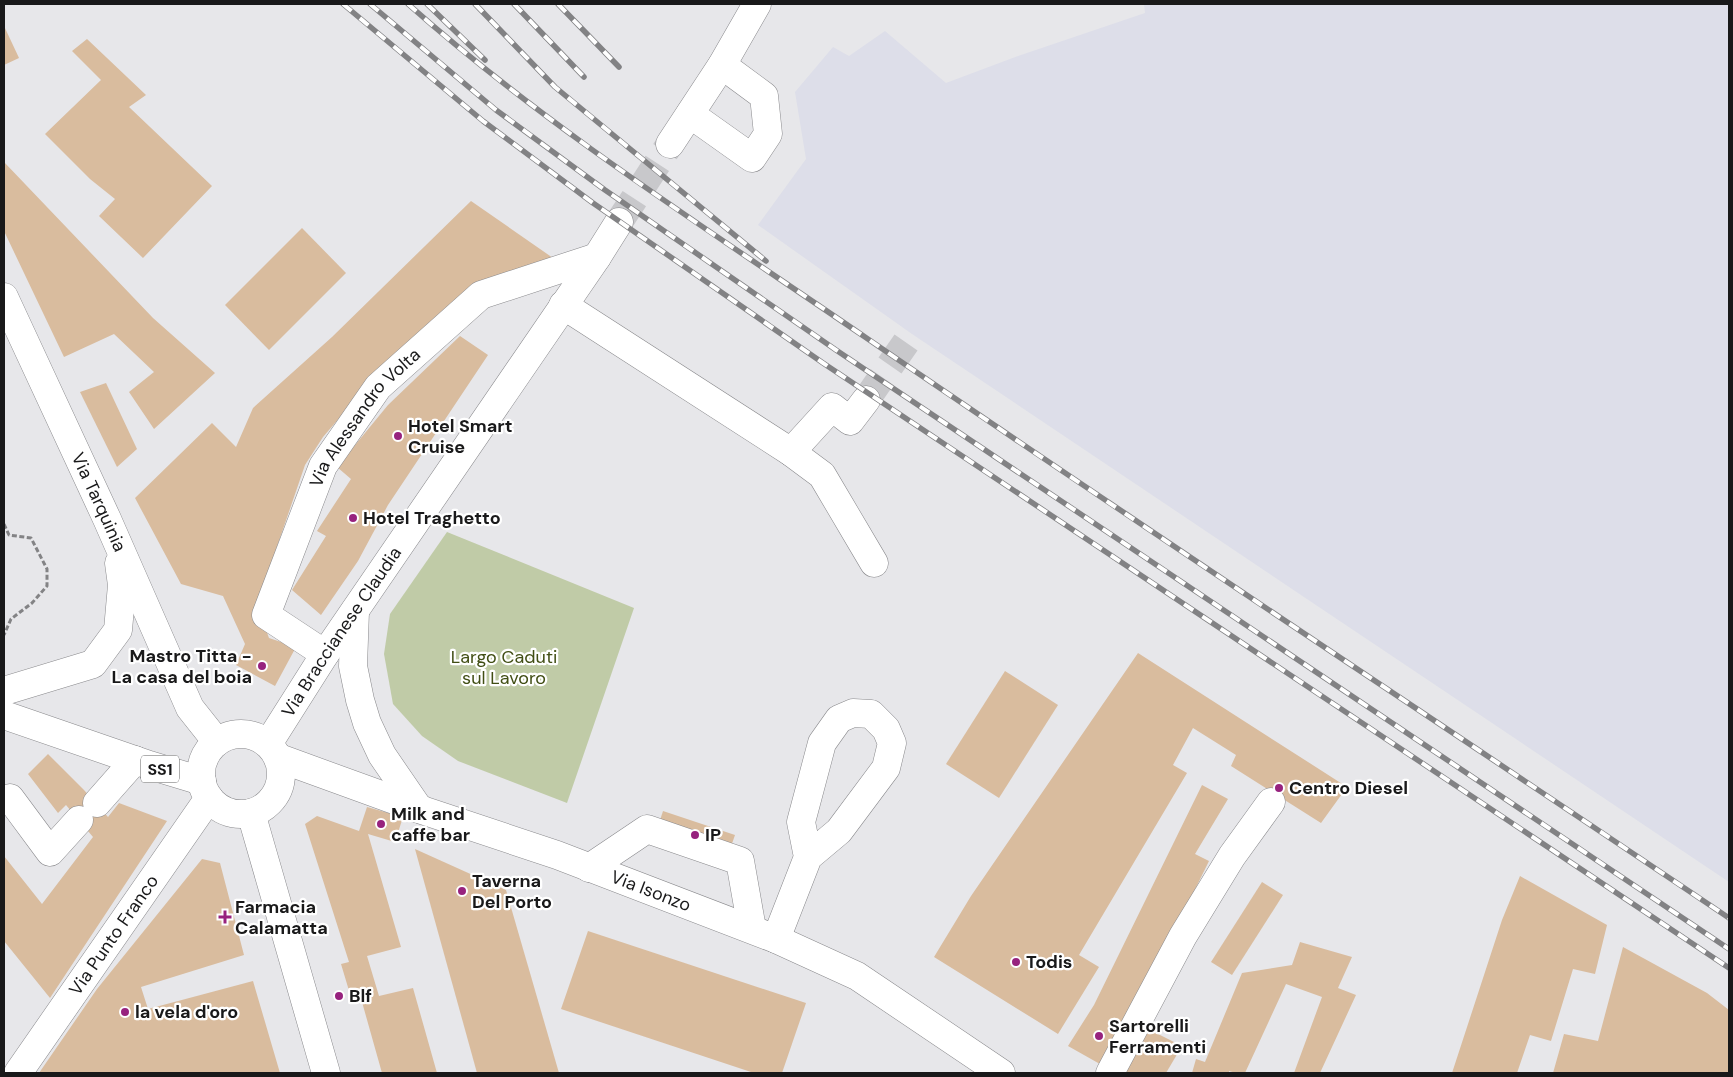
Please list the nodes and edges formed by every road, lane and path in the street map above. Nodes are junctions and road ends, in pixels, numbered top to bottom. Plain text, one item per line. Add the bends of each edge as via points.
1 (758, 4) edge
2 (722, 66) junction
3 (690, 114) junction
4 (670, 144) tunnel mouth
5 (619, 222) tunnel mouth
6 (597, 257) junction
7 (4, 297) edge
8 (564, 305) junction
9 (866, 400) tunnel mouth
10 (791, 452) junction
11 (4, 524) edge
12 (115, 537) junction
13 (874, 563) dead end
14 (355, 611) junction
15 (4, 635) edge
16 (325, 654) junction
17 (4, 691) edge
18 (4, 715) edge
19 (217, 742) junction
20 (273, 751) junction
21 (127, 757) junction
22 (205, 790) junction
23 (10, 798) dead end
24 (1271, 802) dead end
25 (419, 809) junction
26 (251, 813) junction
27 (808, 857) junction
28 (590, 868) junction
29 (764, 934) junction
30 (18, 1073) edge
31 (326, 1073) edge
32 (1000, 1073) edge
33 (1110, 1073) edge

1 - 2 main road
2 - 3 main road
2 - 3 main road via 764,96 768,134 752,158
3 - 4 main road
5 - 6 main road, Via Braccianese Claudia
6 - 8 main road, Via Braccianese Claudia
6 - 16 main road, Via Alessandro Volta via 481,295 378,387 322,466 266,615
7 - 12 main road, Via Tarquinia
8 - 10 main road
8 - 14 main road, Via Braccianese Claudia
9 - 10 main road via 850,422 832,407
10 - 13 main road via 822,475
11 - 15 path via 9,536 32,538 47,569 47,586 32,603 10,619
12 - 17 main road via 122,585 118,630 93,664
12 - 19 main road, Via Tarquinia via 190,708
14 - 16 main road, Via Braccianese Claudia
14 - 25 main road via 353,666 366,723 382,755
16 - 20 main road, Via Braccianese Claudia
18 - 21 main road
19 - 20 main road via 241,734 255,736
19 - 22 main road via 203,762
20 - 25 main road, Via Isonzo
20 - 26 main road via 282,772 280,787 264,808
21 - 22 main road, SS1
21 - 23 main road via 88,812 50,852
22 - 26 main road via 220,808 233,814
22 - 30 main road, Via Punto Franco
24 - 33 main road via 1232,856 1183,936
25 - 28 main road, Via Isonzo
26 - 31 main road
27 - 27 main road via 839,831 886,768 892,743 886,729 871,714 853,712 838,720 822,744 801,822
27 - 29 main road
28 - 29 main road, Via Isonzo
28 - 29 main road via 647,829 740,861
29 - 32 main road, Via Isonzo via 857,976

